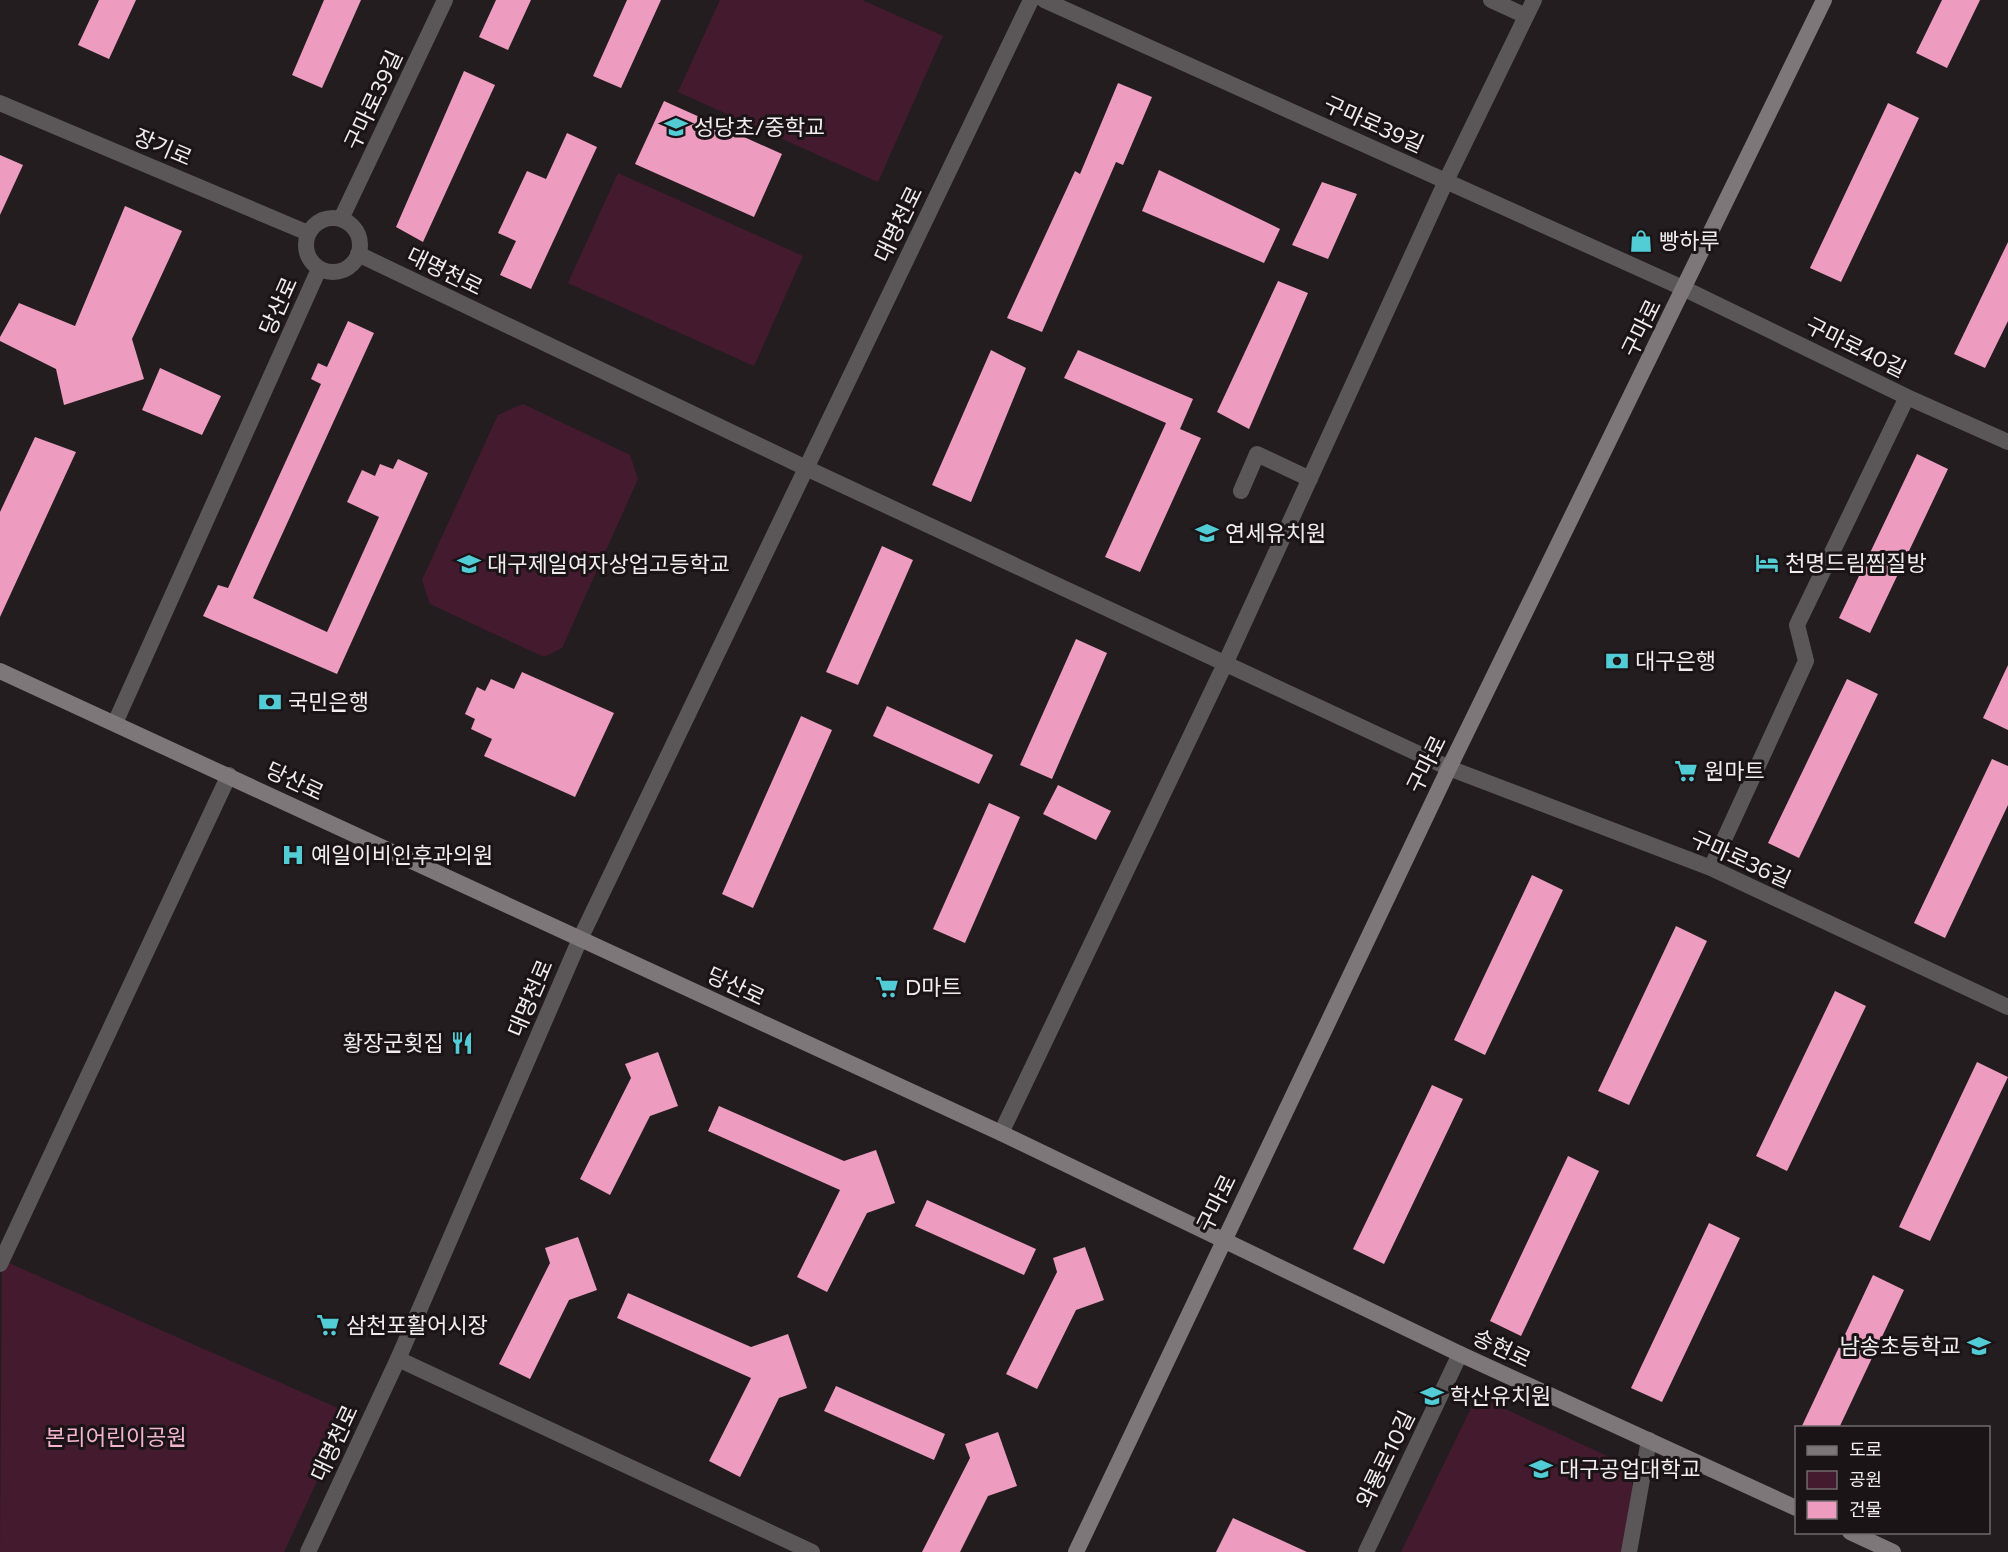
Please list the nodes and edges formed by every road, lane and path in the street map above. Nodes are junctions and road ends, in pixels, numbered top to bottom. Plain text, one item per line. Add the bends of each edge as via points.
1 (445, 0) edge
2 (1031, 0) edge
3 (1044, 0) edge
4 (1491, 0) edge
5 (1534, 0) edge
6 (1824, 0) edge
7 (1526, 16) junction
8 (0, 103) edge
9 (1446, 181) junction
10 (341, 219) junction
11 (308, 233) junction
12 (358, 254) junction
13 (319, 269) junction
14 (1685, 289) junction
15 (1907, 397) junction
16 (2008, 442) edge
17 (806, 468) junction
18 (1310, 479) junction
19 (1240, 491) dead end
20 (1225, 664) junction
21 (0, 670) edge
22 (115, 723) junction
23 (1449, 768) junction
24 (229, 776) junction
25 (1711, 868) junction
26 (580, 939) junction
27 (2008, 1007) edge
28 (1001, 1133) junction
29 (1223, 1240) junction
30 (0, 1264) edge
31 (1460, 1354) junction
32 (398, 1359) junction
33 (1649, 1440) junction
34 (1795, 1507) edge
35 (1852, 1534) edge
36 (308, 1552) edge
37 (812, 1552) edge
38 (1076, 1552) edge
39 (1366, 1552) edge
40 (1630, 1552) edge
41 (1893, 1552) edge

1 - 10 street, 구마로39길
2 - 17 street, 대명천로
3 - 9 street, 구마로39길
4 - 7 street
5 - 7 street
6 - 14 main road, 구마로
7 - 9 street
8 - 11 street, 장기로
9 - 14 street, 구마로39길
9 - 18 street
10 - 11 street via 323,219
10 - 12 street via 360,239
11 - 13 street via 305,248
12 - 13 street via 345,270
12 - 17 street, 대명천로
13 - 22 street, 당산로
14 - 15 street, 구마로40길
14 - 23 main road, 구마로
15 - 16 street, 구마로40길
15 - 25 street via 1797,625 1806,662
17 - 20 street, 구마로36길
17 - 26 street, 대명천로
18 - 19 street via 1257,454
18 - 20 street
20 - 23 street, 구마로36길
20 - 28 street
21 - 22 main road, 당산로
22 - 24 main road, 당산로
23 - 25 street, 구마로36길
23 - 29 main road, 구마로
24 - 26 main road, 당산로
24 - 30 street, 당산로
25 - 27 street, 구마로36길
26 - 28 main road, 당산로
26 - 32 street, 대명천로
28 - 29 main road, 당산로
29 - 31 main road, 송현로
29 - 38 main road, 구마로
31 - 33 main road, 송현로
31 - 39 street, 와룡로10길
32 - 36 street, 대명천로
32 - 37 street
33 - 34 main road, 송현로
33 - 40 street
35 - 41 main road

